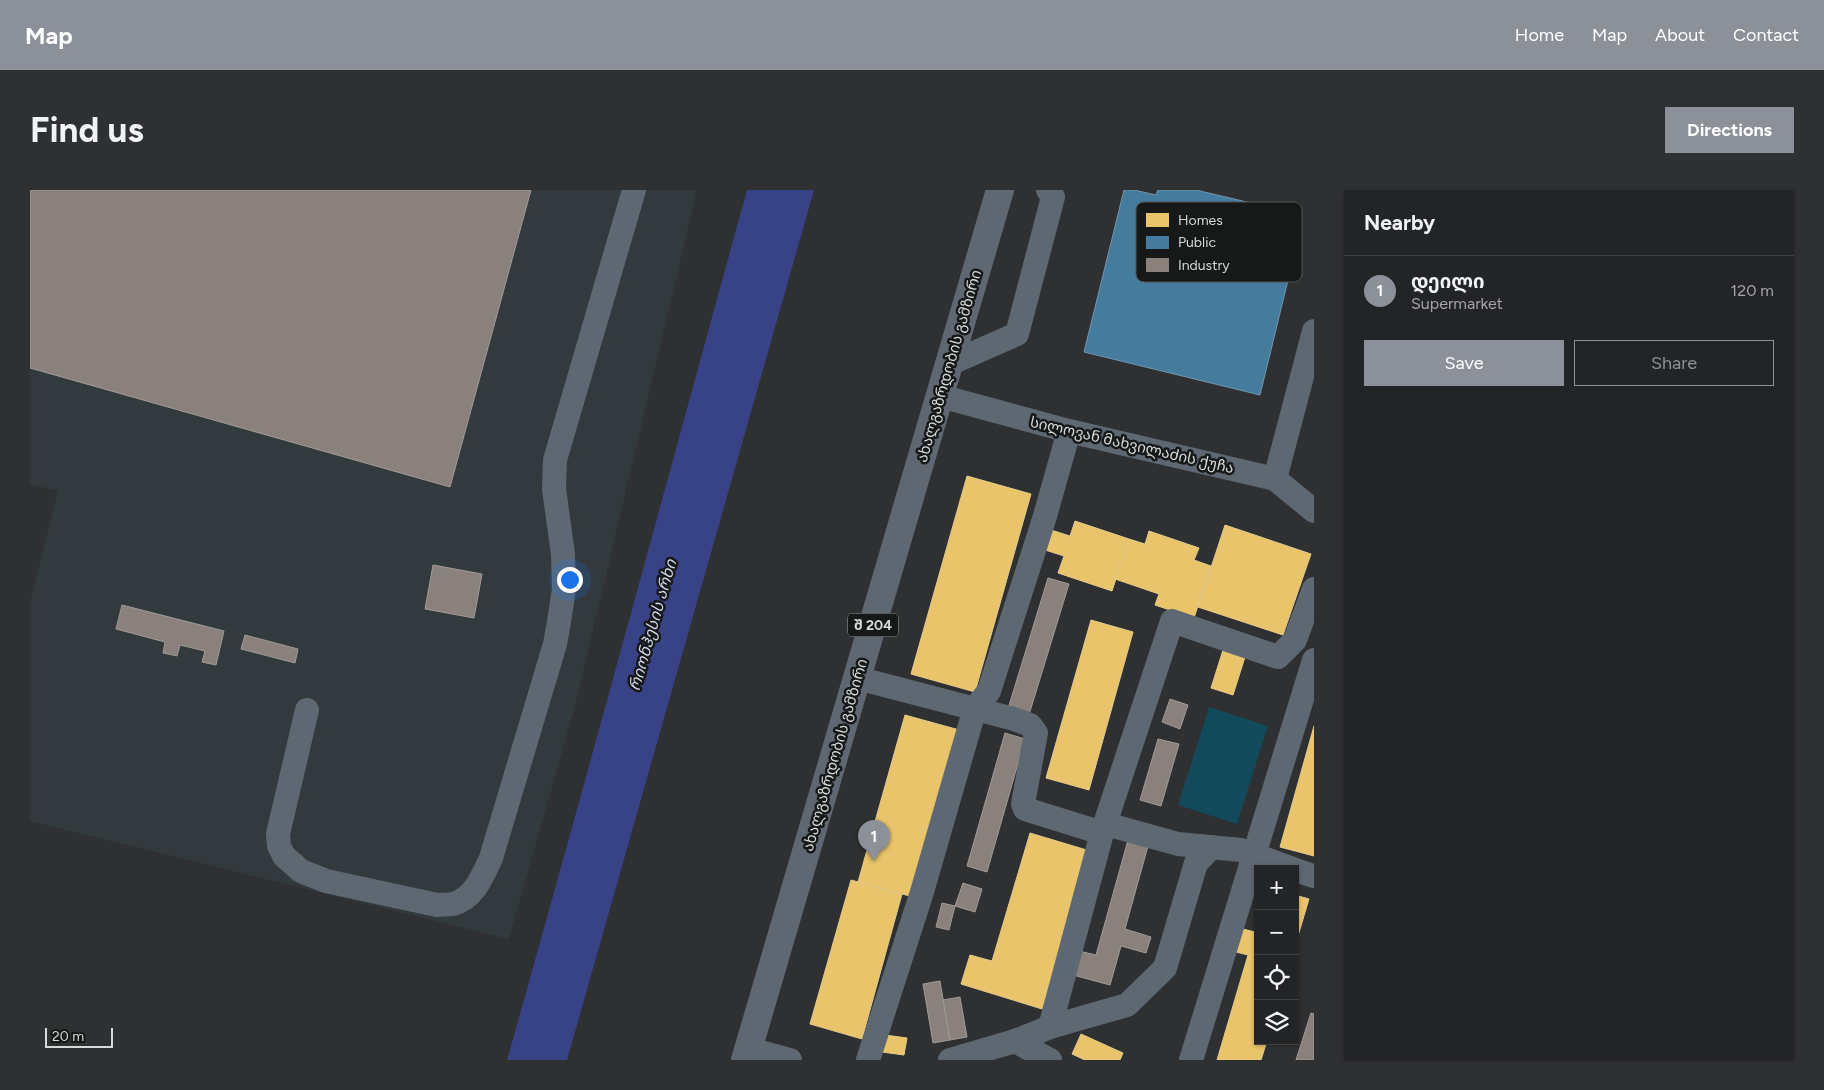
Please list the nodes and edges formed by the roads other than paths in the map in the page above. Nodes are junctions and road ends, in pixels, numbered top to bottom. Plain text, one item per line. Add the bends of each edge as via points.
1 (634, 190) edge
2 (1000, 190) edge
3 (1048, 190) edge
4 (1314, 331) edge
5 (949, 364) junction
6 (940, 396) junction
7 (1069, 431) junction
8 (1275, 479) junction
9 (1314, 511) edge
10 (1314, 589) edge
11 (1314, 660) edge
12 (858, 678) junction
13 (976, 708) junction
14 (307, 710) dead end
15 (1104, 828) junction
16 (1212, 847) junction
17 (1255, 855) junction
18 (1283, 865) edge
19 (1299, 871) edge
20 (1314, 876) edge
21 (1050, 1027) junction
22 (1015, 1041) junction
23 (747, 1055) edge
24 (790, 1060) edge
25 (868, 1060) edge
26 (950, 1060) edge
27 (1050, 1060) edge
28 (1191, 1060) edge

1 - 14 street via 555,460 554,489 564,588 555,644 490,858 470,894 454,903 437,905 326,882 301,871 284,856 278,834
2 - 5 main road, ახალგაზრდობის გამზირი / შ 204
3 - 5 street via 1053,197 1017,334
4 - 8 street
5 - 6 main road, ახალგაზრდობის გამზირი / შ 204
6 - 7 street, სილოვან მახვილაძის ქუჩა
6 - 12 main road, ახალგაზრდობის გამზირი / შ 204
7 - 8 street, სილოვან მახვილაძის ქუჩა
7 - 13 street via 989,691
8 - 9 street, სილოვან მახვილაძის ქუჩა
10 - 15 street via 1295,640 1278,657 1172,621
11 - 17 street
12 - 13 street
12 - 23 main road, ახალგაზრდობის გამზირი / შ 204
13 - 15 street via 1030,725 1036,733 1022,804 1026,809
13 - 25 street
15 - 16 street via 1178,844
15 - 21 street
16 - 17 street
16 - 21 street via 1196,863 1165,968 1127,1005
17 - 18 street
17 - 28 street
19 - 20 street
21 - 22 street
22 - 26 street
22 - 27 street
23 - 24 street

